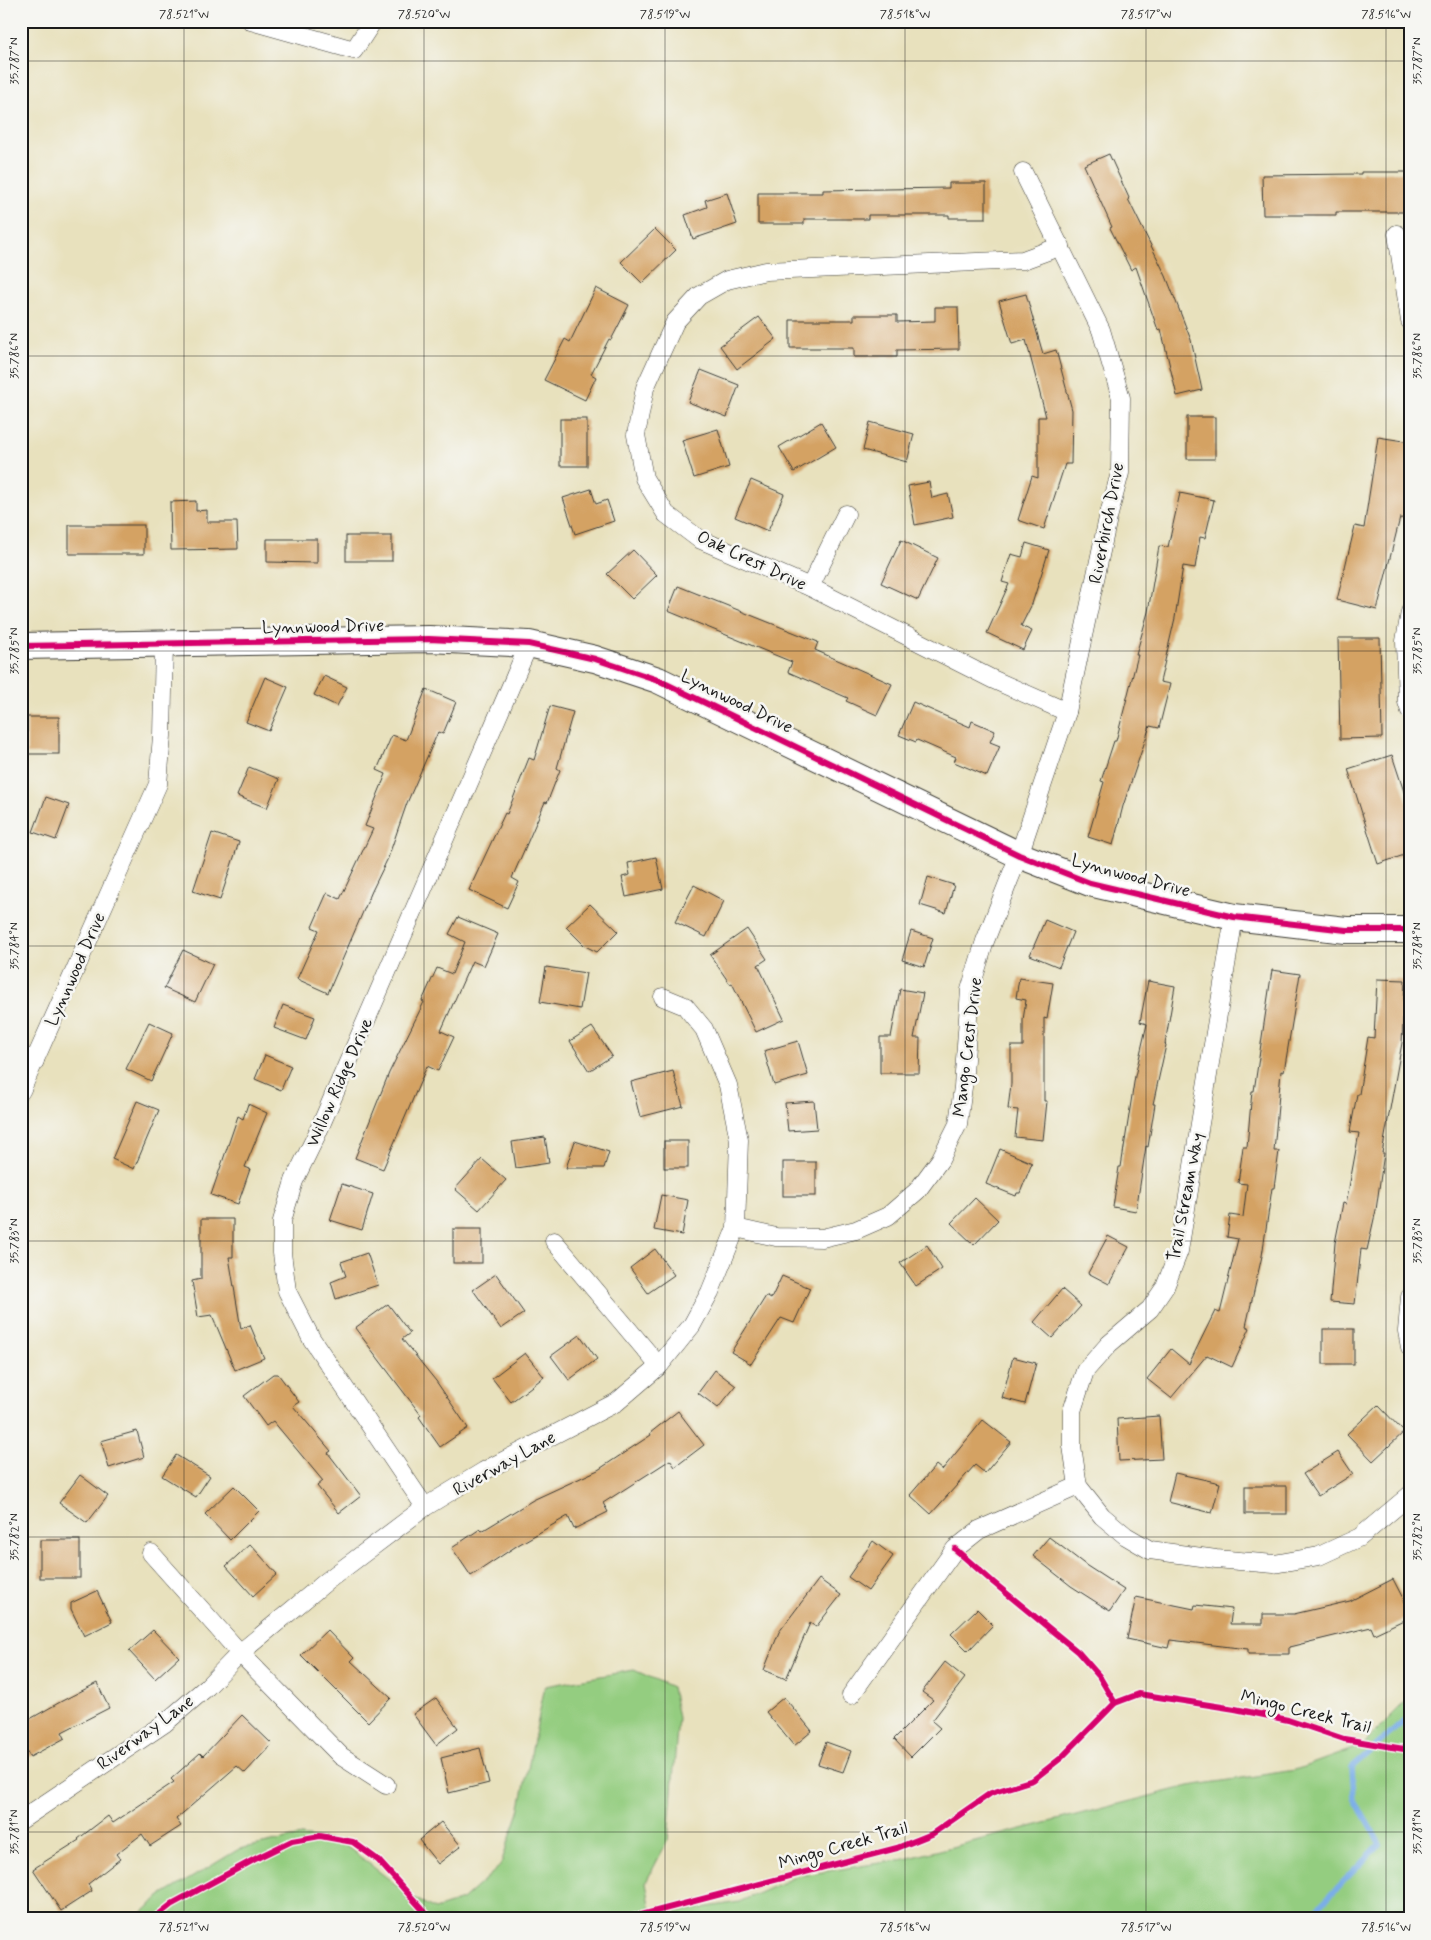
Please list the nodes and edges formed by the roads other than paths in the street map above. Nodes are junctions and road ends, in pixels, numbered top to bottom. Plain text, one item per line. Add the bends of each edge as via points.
1 (251, 21) edge
2 (374, 21) edge
3 (1023, 172) dead end
4 (1397, 234) dead end
5 (1061, 246) junction
6 (1410, 322) edge
7 (846, 514) dead end
8 (810, 587) junction
9 (1410, 612) edge
10 (164, 644) junction
11 (529, 644) junction
12 (21, 646) edge
13 (1409, 705) edge
14 (1067, 712) junction
15 (1019, 855) junction
16 (1234, 917) junction
17 (1410, 930) edge
18 (663, 997) dead end
19 (28, 1058) edge
20 (21, 1092) edge
21 (736, 1228) junction
22 (554, 1241) dead end
23 (1410, 1297) edge
24 (1410, 1347) edge
25 (660, 1366) junction
26 (1078, 1486) junction
27 (1410, 1496) edge
28 (425, 1507) junction
29 (151, 1553) dead end
30 (240, 1654) junction
31 (851, 1695) dead end
32 (386, 1785) dead end
33 (21, 1820) edge

1 - 2 street via 354,50
3 - 5 street, Riverbirch Drive
4 - 6 street
5 - 8 street, Oak Crest Drive via 1023,260 766,271 727,280 699,296 675,322 645,388 636,435 644,478 666,514 699,539
5 - 14 street, Riverbirch Drive via 1101,330 1121,398 1120,472
7 - 8 street
8 - 14 street, Oak Crest Drive via 992,679
9 - 13 street via 1405,641
10 - 11 street, Lynnwood Drive via 429,639
10 - 12 street, Lynnwood Drive
10 - 19 street, Lynnwood Drive via 158,784
11 - 15 street, Lynnwood Drive via 595,659 658,680
11 - 28 street, Willow Ridge Drive via 294,1182 282,1221 287,1291 312,1338
14 - 15 street, Riverbirch Drive
15 - 16 street, Lynnwood Drive via 1090,883
15 - 21 street, Mango Crest Drive via 985,941 970,990 958,1124 940,1160 917,1191 888,1216 856,1230 822,1238 776,1237
16 - 17 street, Lynnwood Drive via 1346,930
16 - 26 street, Trail Stream Way via 1179,1250 1165,1287 1150,1309 1109,1344 1085,1371 1072,1411 1072,1446
18 - 21 street, Riverway Lane via 685,1006 704,1029 728,1085 739,1140
19 - 20 street, Lynnwood Drive
21 - 25 street, Riverway Lane via 710,1292 692,1325
22 - 25 street
23 - 24 street via 1407,1331
25 - 28 street, Riverway Lane via 617,1402 484,1471
26 - 27 street via 1102,1516 1150,1550 1274,1564 1319,1556 1360,1537
26 - 31 street via 979,1530 955,1549
28 - 30 street, Riverway Lane via 327,1580
29 - 30 street
30 - 32 street via 341,1756
30 - 33 street, Riverway Lane via 164,1723

